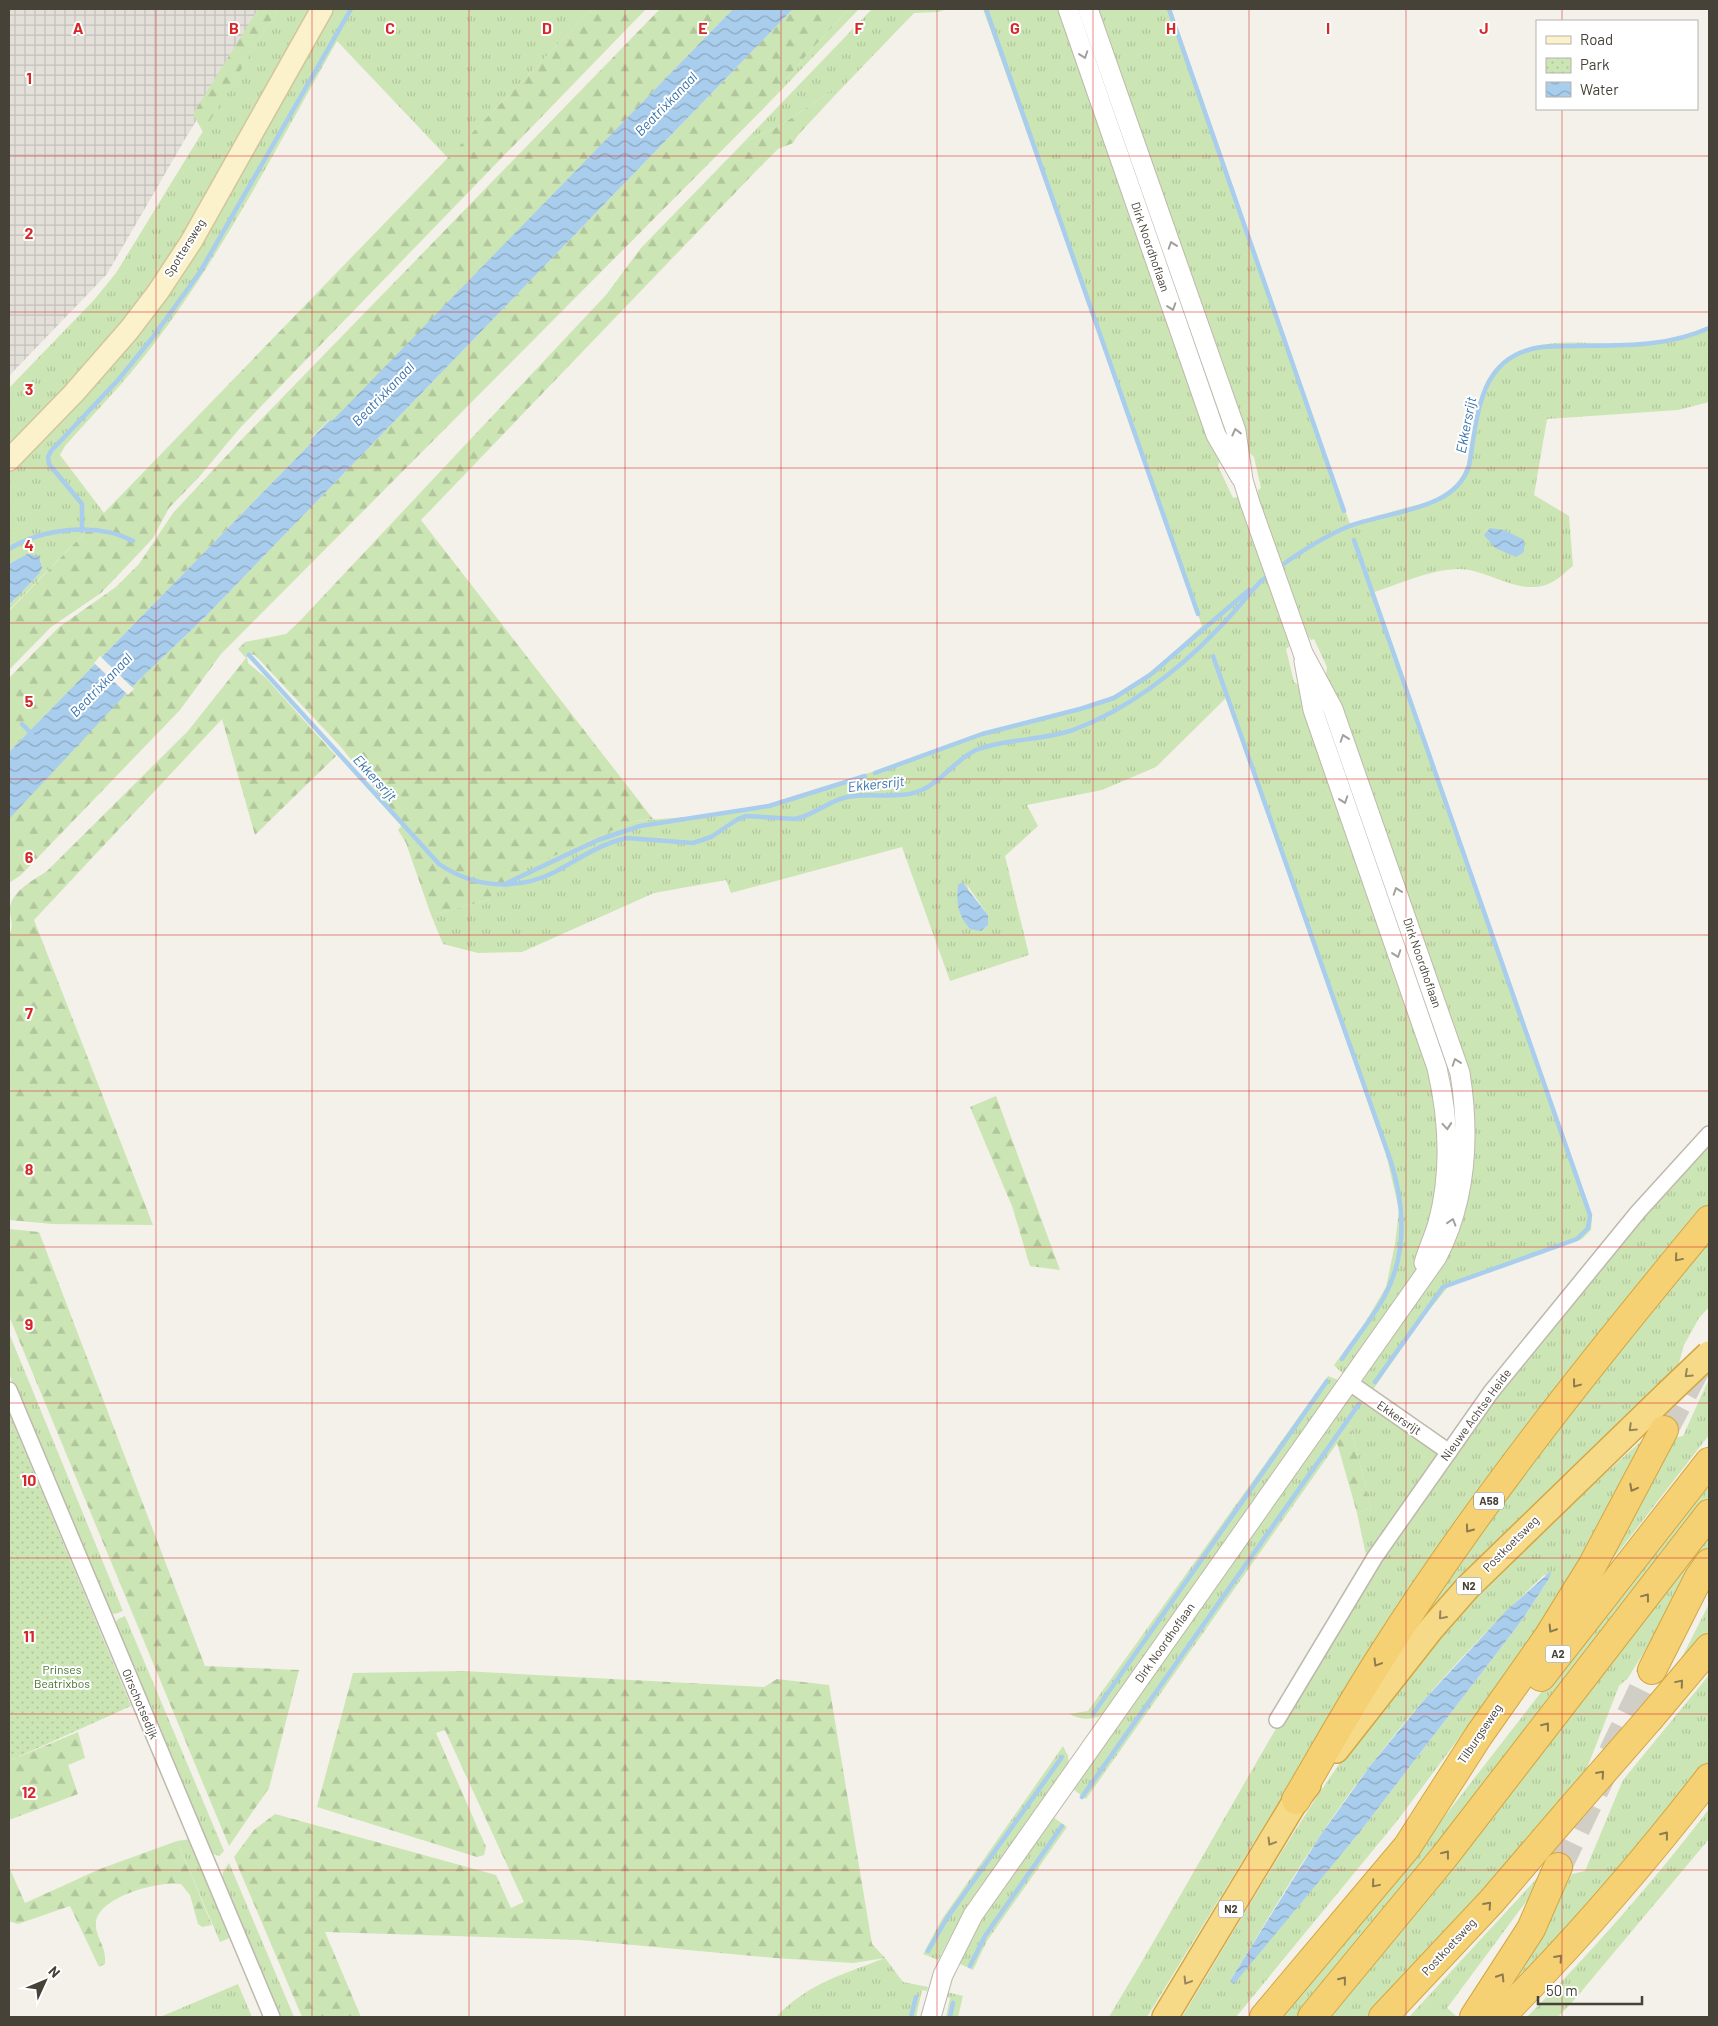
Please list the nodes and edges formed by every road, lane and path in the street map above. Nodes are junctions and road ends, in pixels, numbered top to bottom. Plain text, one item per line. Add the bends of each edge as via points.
1 (322, 9) edge
2 (1068, 9) edge
3 (1088, 9) edge
4 (9, 460) edge
5 (1243, 480) junction
6 (1709, 1134) edge
7 (1709, 1220) edge
8 (1709, 1354) edge
9 (1350, 1383) junction
10 (9, 1390) edge
11 (1664, 1430) tunnel mouth
12 (1449, 1452) junction
13 (1709, 1462) edge
14 (1709, 1514) edge
15 (1709, 1563) edge
16 (1709, 1648) edge
17 (1652, 1670) tunnel mouth
18 (1276, 1720) dead end
19 (1709, 1778) edge
20 (1296, 1800) junction
21 (1406, 1847) junction
22 (1558, 1867) tunnel mouth
23 (272, 2017) edge
24 (931, 2017) edge
25 (1165, 2017) edge
26 (1264, 2017) edge
27 (1312, 2017) edge
28 (1384, 2017) edge
29 (1474, 2017) edge
30 (1500, 2017) edge

1 - 4 main road, Spottersweg via 191,242 158,292 74,393
2 -> 5 street, Dirk Noordhoflaan via 1216,435
5 -> 3 street, Dirk Noordhoflaan via 1236,430
5 - 9 street, Dirk Noordhoflaan via 1303,653 1313,710 1437,1068 1448,1132 1443,1197 1420,1279
6 - 12 street, Nieuwe Achtse Heide via 1638,1212 1542,1327
7 -> 20 highway, A58 via 1608,1341 1444,1562 1383,1654
8 -> 20 highway, Postkoetsweg / N2, bridge via 1468,1586
9 - 12 street, Ekkersrijt
9 - 24 street, Dirk Noordhoflaan via 974,1915 943,1975
10 - 23 street, Oirschotsedijk
11 -> 21 highway, Tilburgseweg via 1592,1566
12 - 18 street, Nieuwe Achtse Heide via 1375,1557
13 - 21 highway, A2
27 -> 14 highway via 1444,1857
15 - 17 highway
28 -> 16 highway, Postkoetsweg, bridge via 1491,1902
30 -> 19 highway via 1568,1947 1663,1838
20 -> 25 highway, N2
21 -> 26 highway, Tilburgseweg / A2
29 -> 22 highway via 1531,1929

